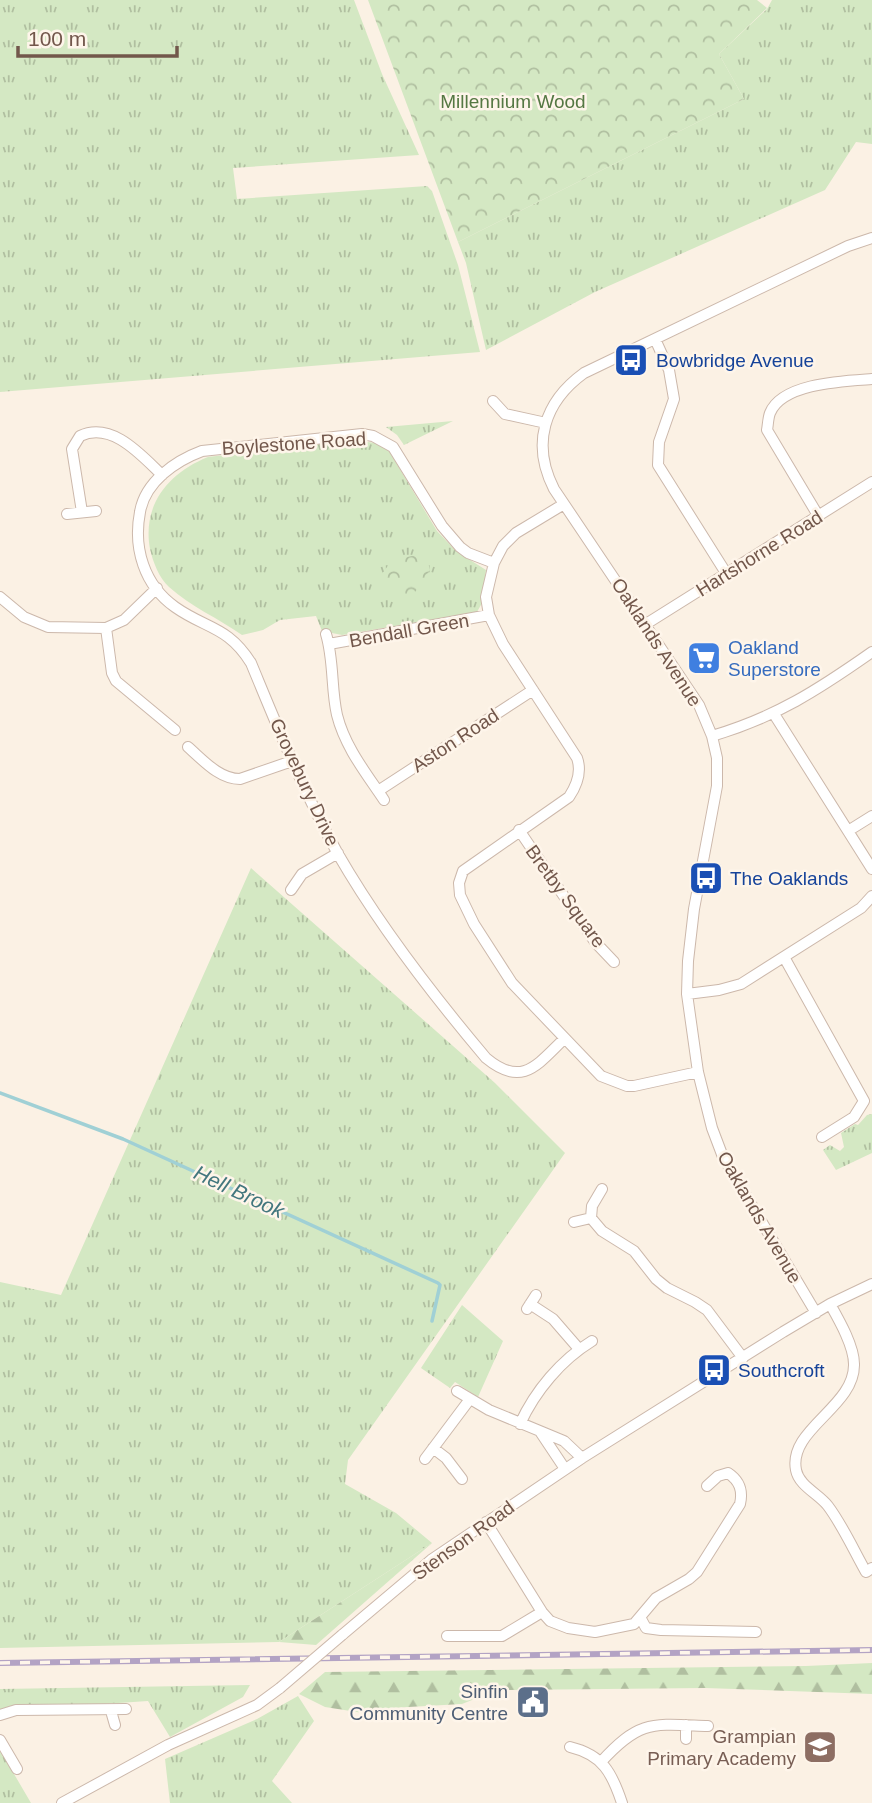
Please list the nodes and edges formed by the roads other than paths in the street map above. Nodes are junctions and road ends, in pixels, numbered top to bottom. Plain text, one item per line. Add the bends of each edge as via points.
1 (872, 239) edge
2 (654, 339) junction
3 (872, 379) edge
4 (494, 401) dead end
5 (546, 424) junction
6 (202, 451) joint
7 (162, 475) junction
8 (872, 482) edge
9 (564, 505) junction
10 (96, 511) dead end
11 (82, 512) junction
12 (67, 514) dead end
13 (819, 517) junction
14 (494, 563) junction
15 (726, 573) junction
16 (157, 589) junction
17 (0, 597) edge
18 (489, 615) junction
19 (646, 624) junction
20 (106, 628) junction
21 (872, 652) edge
22 (533, 690) junction
23 (774, 714) junction
24 (174, 730) dead end
25 (712, 736) junction
26 (188, 747) dead end
27 (292, 761) junction
28 (381, 796) joint
29 (872, 816) edge
30 (519, 830) junction
31 (848, 831) junction
32 (338, 853) junction
33 (872, 869) edge
34 (291, 890) dead end
35 (872, 896) edge
36 (785, 957) junction
37 (614, 962) dead end
38 (687, 994) junction
39 (564, 1039) junction
40 (698, 1072) junction
41 (822, 1136) dead end
42 (602, 1189) dead end
43 (591, 1217) junction
44 (575, 1222) dead end
45 (872, 1283) edge
46 (531, 1302) dead end
47 (830, 1304) junction
48 (816, 1313) junction
49 (592, 1341) dead end
50 (579, 1349) junction
51 (743, 1358) junction
52 (457, 1391) dead end
53 (470, 1399) junction
54 (520, 1424) junction
55 (541, 1433) junction
56 (433, 1448) junction
57 (582, 1458) junction
58 (425, 1459) dead end
59 (565, 1469) junction
60 (462, 1479) dead end
61 (707, 1486) dead end
62 (486, 1522) junction
63 (872, 1568) edge
64 (542, 1612) junction
65 (640, 1617) junction
66 (756, 1632) dead end
67 (447, 1636) dead end
68 (126, 1709) dead end
69 (111, 1711) junction
70 (0, 1715) edge
71 (115, 1725) dead end
72 (686, 1725) junction
73 (708, 1726) dead end
74 (686, 1739) dead end
75 (0, 1740) edge
76 (570, 1747) dead end
77 (601, 1762) junction
78 (17, 1769) dead end
79 (62, 1803) edge
80 (622, 1803) edge

1 - 2 street, Oaklands Avenue via 848,246
2 - 5 street, Oaklands Avenue via 572,381 554,404
2 - 15 street via 669,370 674,399 659,442 658,465
3 - 13 street via 805,387 777,403 769,415 767,430
4 - 5 street via 505,414
5 - 9 street, Oaklands Avenue via 546,474
6 - 7 street, Grovebury Drive
6 - 14 street, Boylestone Road via 373,436 393,447 451,538 468,553
7 - 11 street via 116,436 80,436 72,449
7 - 16 street, Grovebury Drive via 144,499 136,532 140,557
8 - 13 street, Hartshorne Road
9 - 14 street via 516,533
9 - 19 street, Oaklands Avenue
10 - 11 street
11 - 12 street
13 - 15 street, Hartshorne Road
14 - 18 street via 486,597
15 - 19 street, Hartshorne Road
16 - 20 street via 124,620
16 - 27 street, Grovebury Drive via 175,607 223,632 244,652
17 - 20 street via 24,617 48,627
18 - 22 street
18 - 28 street, Bendall Green via 328,639 332,686 344,738
19 - 25 street, Oaklands Avenue via 699,705
20 - 24 street via 116,681
21 - 23 street
22 - 28 street, Aston Road
22 - 30 street via 577,758 579,778 569,797
23 - 25 street
23 - 31 street
25 - 38 street, Oaklands Avenue via 717,786 694,909
26 - 27 street via 233,779
27 - 32 street, Grovebury Drive
29 - 31 street
30 - 37 street, Bretby Square via 595,942
30 - 39 street via 463,872 460,895 512,983
31 - 33 street
32 - 34 street via 302,874
32 - 39 street, Grovebury Drive via 390,935 494,1064 522,1073
35 - 36 street via 862,908
36 - 38 street via 741,984
36 - 41 street via 864,1101 854,1117
38 - 40 street, Oaklands Avenue
39 - 40 street via 601,1076 627,1086
40 - 48 street, Oaklands Avenue via 723,1157
42 - 43 street
43 - 44 street
43 - 51 street via 602,1231 634,1251 661,1283 707,1310
45 - 47 street, Stenson Road
46 - 50 street
47 - 48 street, Stenson Road
47 - 63 street via 845,1331 854,1364 844,1395 799,1449 797,1475 827,1505 866,1572
48 - 51 street, Stenson Road
49 - 50 street
50 - 54 street via 539,1391
51 - 57 street, Stenson Road
52 - 53 street
53 - 54 street
53 - 56 street
54 - 55 street
55 - 57 street via 564,1441
55 - 59 street
56 - 58 street
56 - 60 street
57 - 59 street, Stenson Road
59 - 62 street, Stenson Road
61 - 65 street via 728,1473 739,1485 740,1504 697,1572 656,1598
62 - 64 street
62 - 79 street, Stenson Road, bridge via 430,1560 257,1705 168,1745
64 - 65 street via 568,1628 595,1632 634,1624
64 - 67 street via 502,1636
65 - 66 street via 646,1628
68 - 69 street
69 - 70 street via 16,1710
69 - 71 street
72 - 73 street
72 - 74 street
72 - 77 street via 654,1724 631,1734
75 - 78 street
76 - 77 street
77 - 80 street via 613,1777

